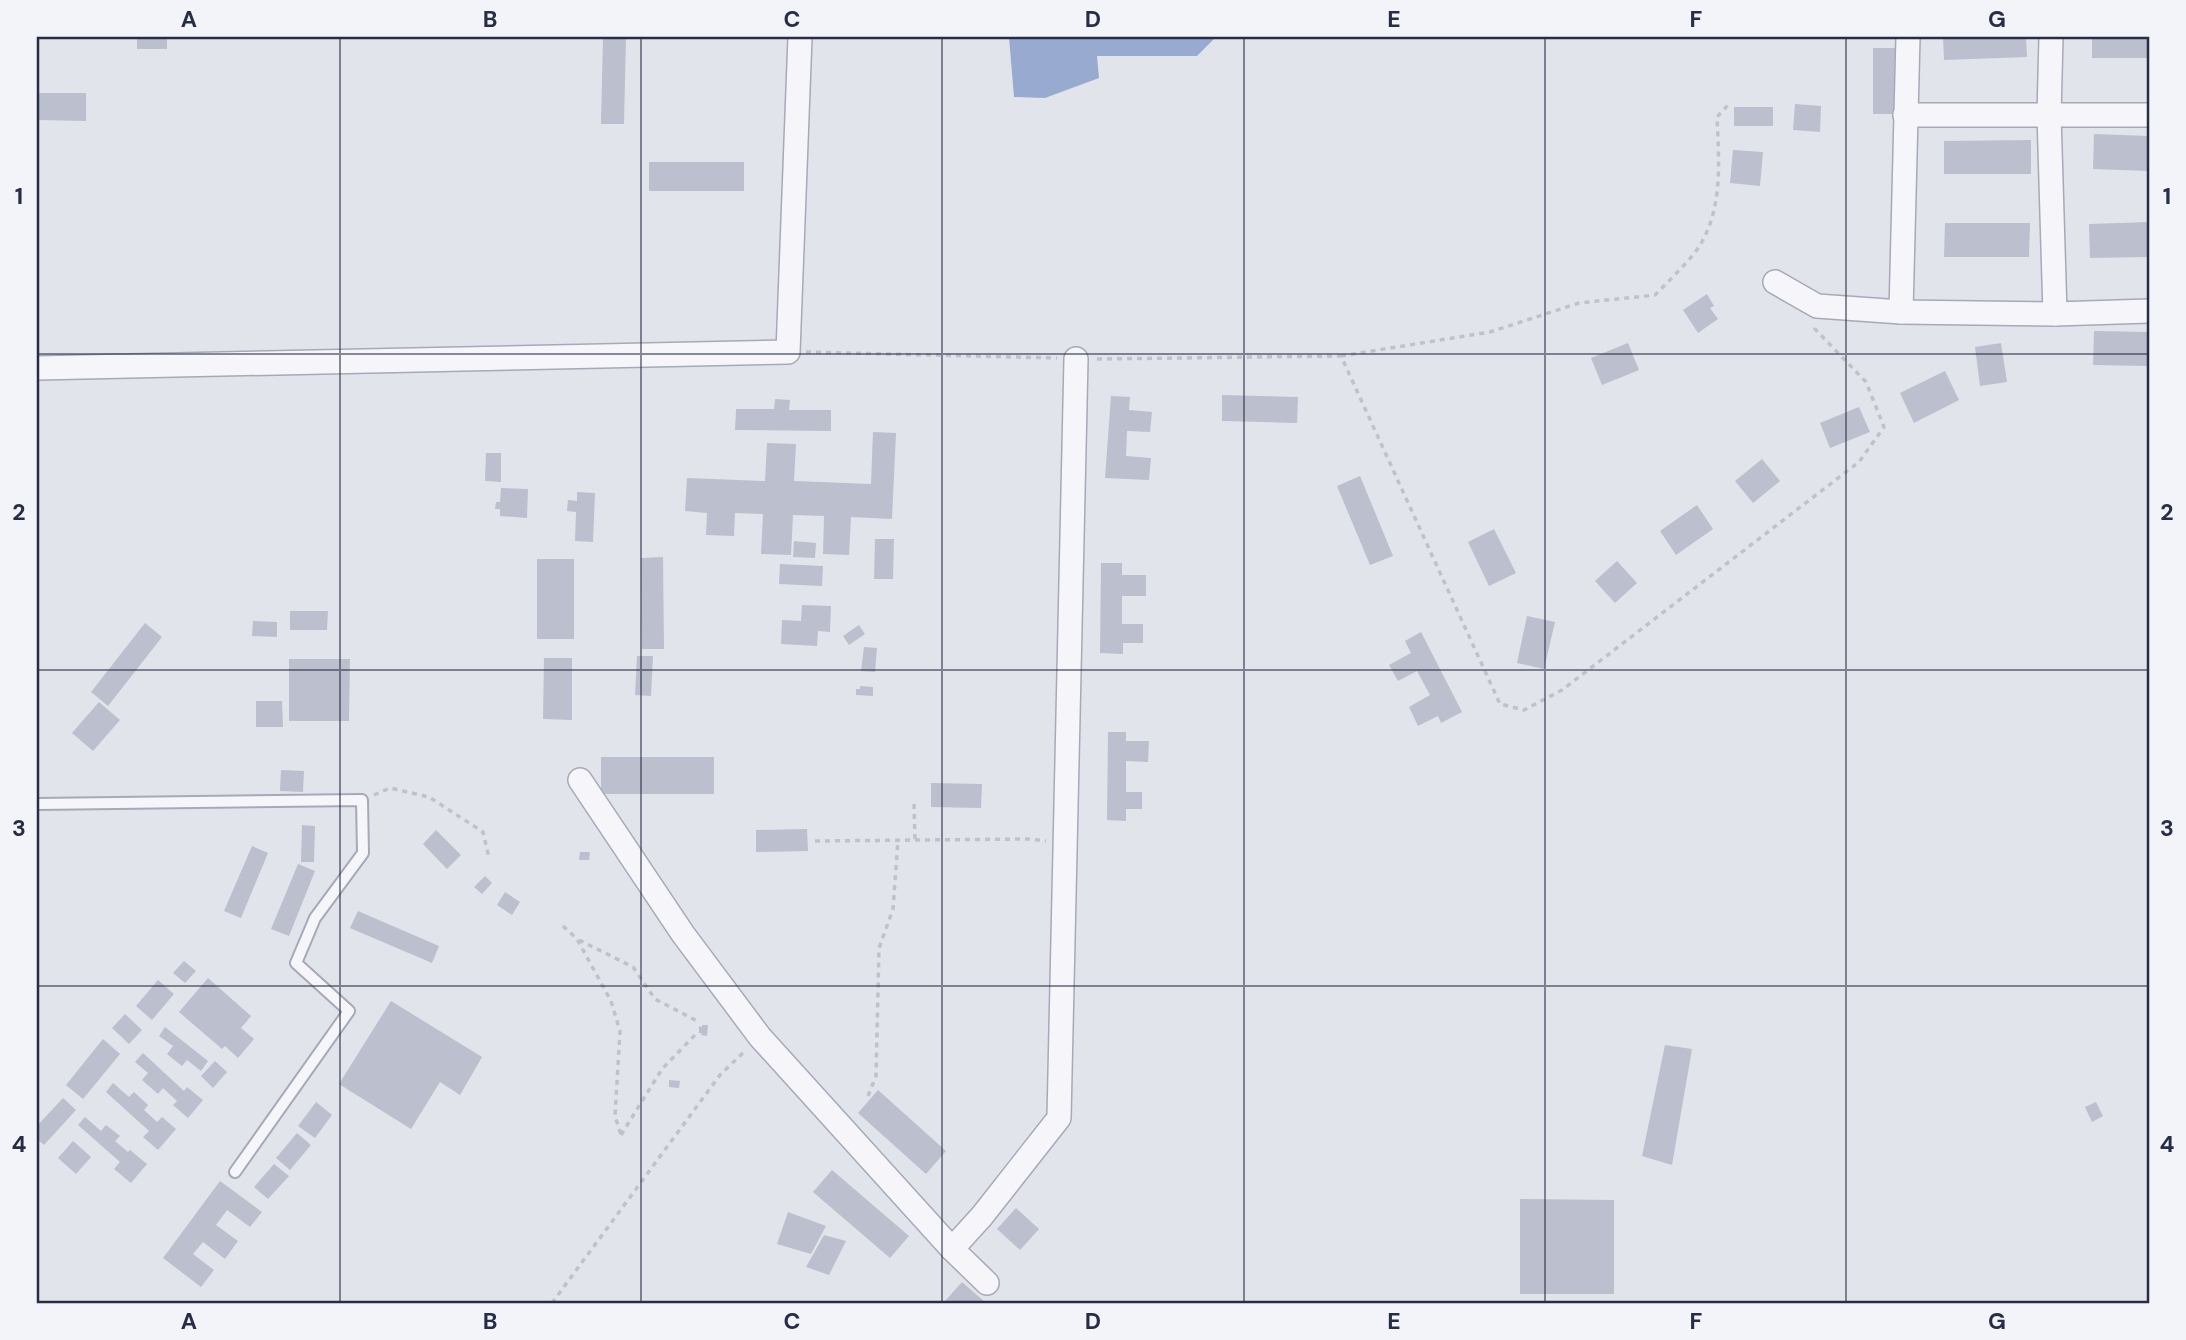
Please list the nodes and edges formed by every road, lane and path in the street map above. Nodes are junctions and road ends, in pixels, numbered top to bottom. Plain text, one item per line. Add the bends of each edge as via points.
1 (800, 37) edge
2 (1908, 37) edge
3 (2051, 37) edge
4 (1728, 105) dead end
5 (1905, 115) junction
6 (2049, 115) junction
7 (2149, 116) edge
8 (1775, 282) dead end
9 (1817, 306) junction
10 (2149, 311) edge
11 (1901, 312) junction
12 (2055, 314) junction
13 (788, 352) junction
14 (1341, 356) junction
15 (1076, 359) junction
16 (37, 368) edge
17 (580, 780) dead end
18 (362, 800) junction
19 (37, 804) edge
20 (914, 804) dead end
21 (898, 840) junction
22 (915, 840) junction
23 (815, 841) dead end
24 (1065, 843) junction
25 (489, 858) dead end
26 (563, 926) dead end
27 (577, 939) junction
28 (697, 1021) dead end
29 (695, 1035) dead end
30 (760, 1037) junction
31 (868, 1096) dead end
32 (235, 1172) dead end
33 (952, 1249) junction
34 (987, 1283) dead end
35 (552, 1303) edge

1 - 13 street
2 - 5 street
3 - 6 street
4 - 14 path via 1717,117 1720,179 1710,226 1694,253 1655,295 1578,303 1490,332
5 - 6 street
5 - 11 street
6 - 7 street
6 - 12 street
8 - 9 street
9 - 11 street
9 - 14 path via 1815,328 1866,382 1884,428 1859,462 1562,690 1524,710 1500,704
10 - 12 street
11 - 12 street
13 - 15 path
13 - 16 street
14 - 15 path
15 - 24 street
17 - 30 street via 683,934
18 - 19 lane
18 - 25 path via 390,788 429,797 483,832
18 - 32 lane via 363,853 315,918 296,963 349,1011
20 - 22 path
21 - 22 path
21 - 23 path
21 - 31 path via 893,909 879,948 876,1076
22 - 24 path
24 - 33 street via 1059,1118
26 - 27 path
27 - 28 path via 633,967 655,999
27 - 29 path via 611,1001 620,1031 615,1116 621,1135 662,1069
30 - 33 street
30 - 35 path via 720,1075
33 - 34 street

